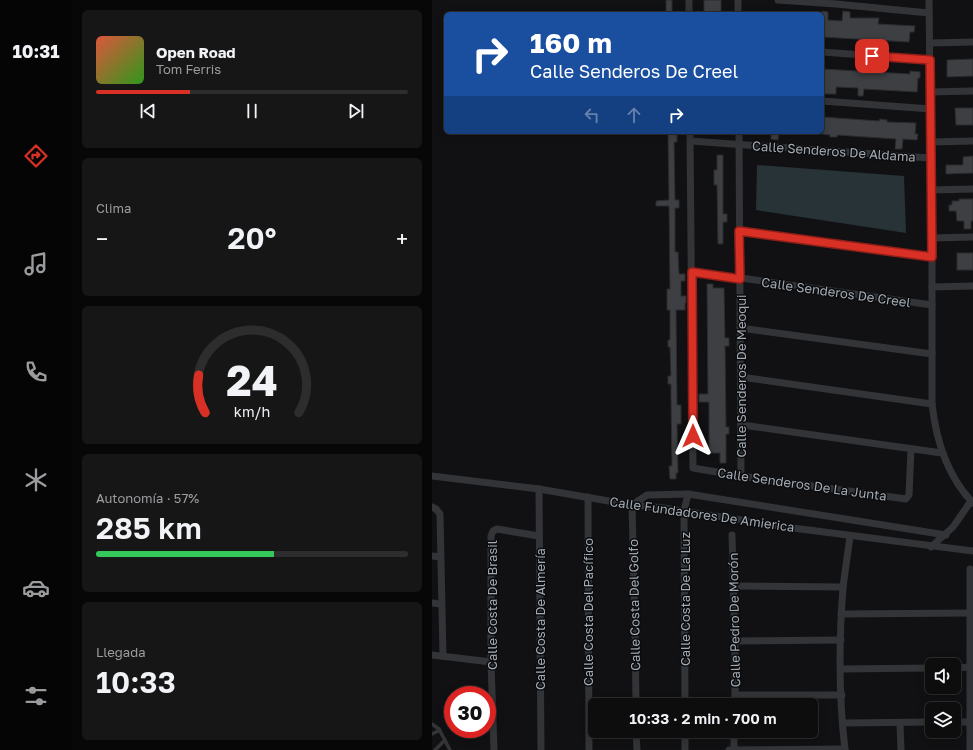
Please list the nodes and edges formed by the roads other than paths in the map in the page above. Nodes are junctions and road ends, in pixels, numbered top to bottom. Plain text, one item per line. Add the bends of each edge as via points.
1 (688, 0) edge
2 (738, 0) edge
3 (778, 0) edge
4 (929, 0) edge
5 (689, 12) edge
6 (738, 12) edge
7 (929, 13) junction
8 (930, 42) junction
9 (973, 42) edge
10 (824, 52) edge
11 (930, 60) junction
12 (973, 91) edge
13 (930, 92) junction
14 (824, 101) edge
15 (930, 109) junction
16 (690, 134) edge
17 (739, 134) edge
18 (691, 141) junction
19 (973, 141) edge
20 (931, 142) junction
21 (739, 143) junction
22 (930, 158) junction
23 (973, 189) edge
24 (931, 190) junction
25 (739, 231) junction
26 (973, 237) edge
27 (932, 238) junction
28 (932, 257) junction
29 (692, 272) junction
30 (740, 279) junction
31 (973, 286) edge
32 (932, 287) junction
33 (932, 305) junction
34 (740, 328) junction
35 (932, 354) junction
36 (741, 377) junction
37 (932, 404) junction
38 (742, 425) junction
39 (911, 450) junction
40 (942, 453) junction
41 (432, 476) edge
42 (741, 476) junction
43 (539, 489) junction
44 (688, 494) junction
45 (588, 497) junction
46 (972, 502) edge
47 (632, 505) junction
48 (432, 507) edge
49 (684, 511) junction
50 (732, 535) dead end
51 (946, 535) junction
52 (539, 536) junction
53 (850, 536) junction
54 (931, 547) junction
55 (973, 551) edge
56 (432, 556) edge
57 (440, 557) junction
58 (970, 569) dead end
59 (733, 586) junction
60 (843, 587) junction
61 (432, 603) edge
62 (441, 604) junction
63 (970, 613) junction
64 (842, 614) junction
65 (840, 640) junction
66 (735, 641) junction
67 (432, 655) edge
68 (443, 656) junction
69 (491, 662) junction
70 (925, 668) edge
71 (961, 668) edge
72 (970, 668) junction
73 (841, 669) junction
74 (735, 695) joint
75 (842, 695) junction
76 (636, 698) edge
77 (685, 698) edge
78 (925, 722) edge
79 (961, 722) edge
80 (970, 722) junction
81 (843, 723) junction
82 (900, 723) junction
83 (432, 724) edge
84 (440, 730) junction
85 (432, 734) edge
86 (636, 738) edge
87 (685, 738) edge
88 (734, 738) edge
89 (445, 740) junction
90 (435, 750) edge
91 (450, 750) edge
92 (494, 750) edge
93 (541, 750) edge
94 (589, 750) edge
95 (637, 750) edge
96 (686, 750) edge
97 (729, 750) edge
98 (734, 750) edge
99 (845, 750) edge
100 (901, 750) edge
101 (970, 750) edge

1 - 5 street
2 - 6 street
3 - 7 street
4 - 7 street
7 - 8 street
8 - 9 street
8 - 11 street
10 - 11 street
11 - 13 street
12 - 13 street
13 - 15 street
14 - 15 street
15 - 20 street
16 - 18 street
17 - 21 street, Calle Senderos De Meoqui
18 - 21 street, Calle Senderos De Aldama
18 - 29 street
19 - 20 street
20 - 22 street
21 - 22 street, Calle Senderos De Aldama
21 - 25 street, Calle Senderos De Meoqui
22 - 24 street
23 - 24 street
24 - 27 street
25 - 28 street
25 - 30 street, Calle Senderos De Meoqui
26 - 27 street
27 - 28 street
28 - 32 street
29 - 30 street, Calle Senderos De Creel
29 - 42 street, Calle Senderos De La Junta via 693,468
30 - 33 street, Calle Senderos De Creel
30 - 34 street, Calle Senderos De Meoqui
31 - 32 street
32 - 33 street
33 - 35 street
34 - 35 street
34 - 36 street, Calle Senderos De Meoqui
35 - 37 street
36 - 37 street
36 - 38 street, Calle Senderos De Meoqui
37 - 40 street
38 - 39 street
38 - 42 street, Calle Senderos De Meoqui
39 - 40 street
39 - 42 street, Calle Senderos De La Junta via 909,495 905,499
40 - 46 street via 952,474
41 - 43 street, Calle Fundadores De Amierica
43 - 45 street, Calle Fundadores De Amierica
43 - 52 street, Calle Costa De Almería
44 - 47 street via 647,495
44 - 49 street, Calle Costa De La Luz
44 - 51 street
45 - 47 street, Calle Fundadores De Amierica
45 - 94 street, Calle Costa Del Pacífico
46 - 51 street
47 - 49 street, Calle Fundadores De Amierica
47 - 76 street, Calle Costa Del Golfo
48 - 57 street via 440,514
49 - 53 street, Calle Fundadores De Amierica
49 - 77 street, Calle Costa De La Luz
50 - 59 street, Calle Pedro De Morón
51 - 54 street
52 - 69 street, Calle Costa De Brasil via 497,529 491,533
52 - 93 street, Calle Costa De Almería
53 - 54 street, Calle Fundadores De Amierica
53 - 60 street
54 - 55 street, Calle Fundadores De Amierica
56 - 57 street
57 - 62 street
58 - 63 street
59 - 60 street
59 - 66 street, Calle Pedro De Morón
60 - 64 street
61 - 62 street
62 - 68 street
63 - 64 street
63 - 72 street
64 - 65 street
65 - 66 street
65 - 73 street
66 - 74 street, Calle Pedro De Morón
67 - 68 street
68 - 69 street
69 - 92 street, Calle Costa De Brasil
70 - 73 street
71 - 72 street
72 - 80 street
73 - 75 street
74 - 75 street
75 - 81 street
78 - 82 street
79 - 80 street
80 - 101 street
81 - 82 street
81 - 99 street
82 - 100 street
83 - 84 lane
84 - 85 lane
84 - 89 lane
86 - 95 street
87 - 96 street
88 - 98 street
89 - 90 lane
89 - 91 lane
97 - 98 street
98 - 99 street

